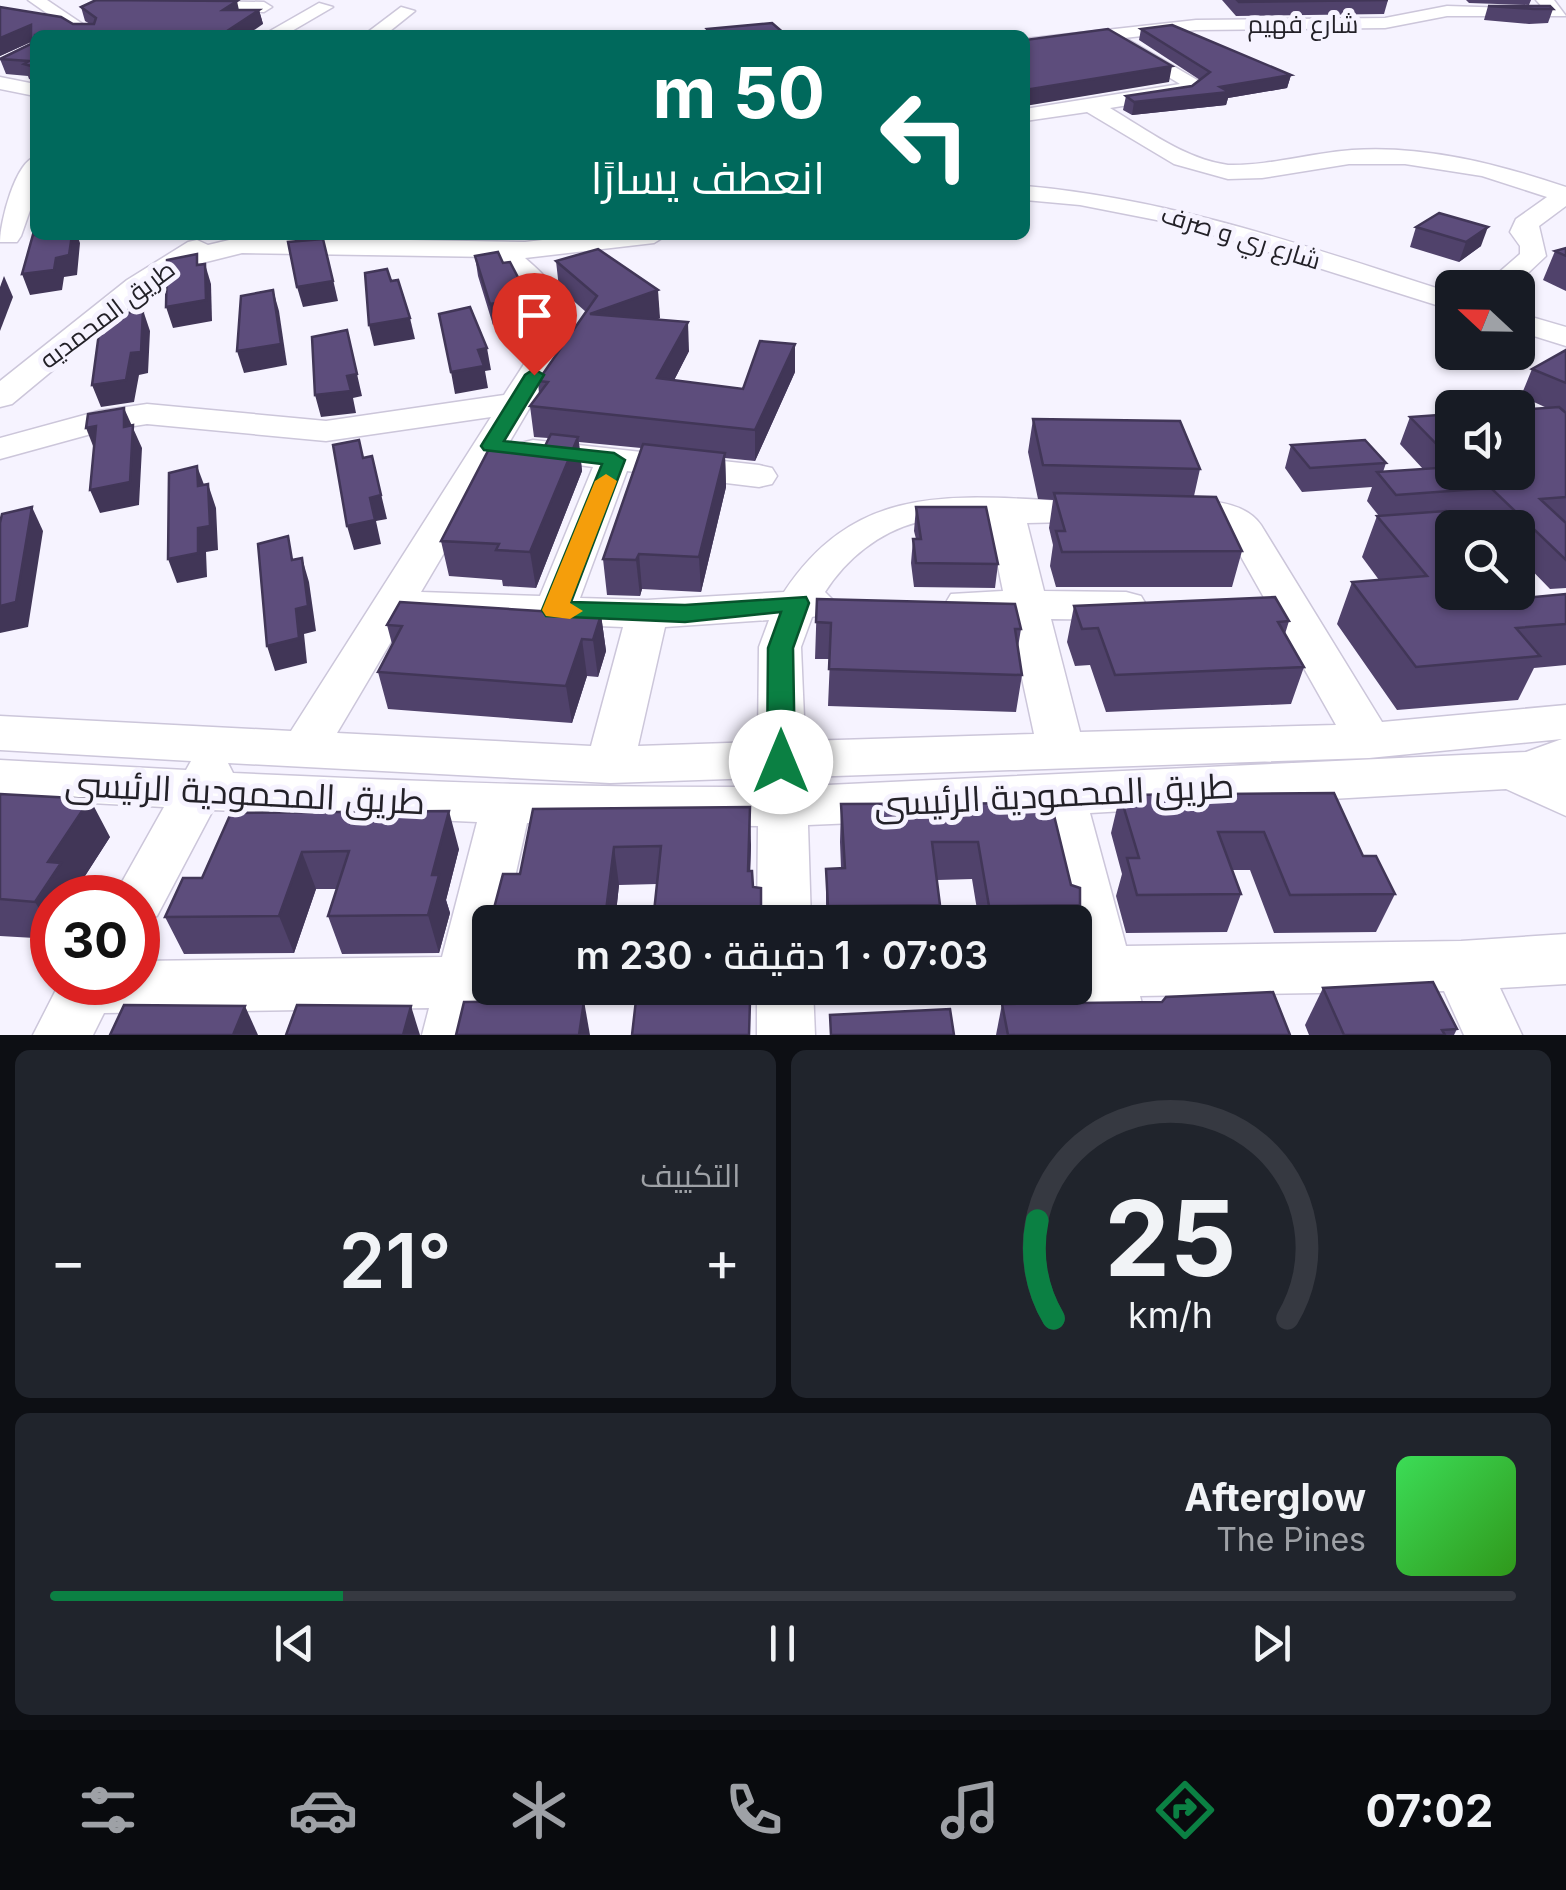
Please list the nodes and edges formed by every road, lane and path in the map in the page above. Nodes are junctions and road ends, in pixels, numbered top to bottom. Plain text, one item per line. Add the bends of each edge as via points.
1 (1250, 0) edge
2 (1544, 0) edge
3 (271, 4) edge
4 (1338, 5) edge
5 (325, 6) dead end
6 (1296, 6) edge
7 (32, 7) edge
8 (177, 8) edge
9 (96, 10) edge
10 (1383, 10) edge
11 (407, 12) dead end
12 (1265, 13) junction
13 (1215, 16) junction
14 (238, 24) edge
15 (65, 30) edge
16 (67, 30) edge
17 (281, 30) edge
18 (380, 30) edge
19 (1108, 34) junction
20 (1030, 43) edge
21 (30, 76) edge
22 (3, 84) edge
23 (1090, 105) junction
24 (1030, 114) edge
25 (30, 184) edge
26 (1030, 193) edge
27 (1565, 195) edge
28 (1530, 232) junction
29 (14, 236) edge
30 (406, 240) edge
31 (551, 240) edge
32 (614, 240) edge
33 (463, 242) edge
34 (1566, 247) edge
35 (183, 248) edge
36 (1516, 270) edge
37 (1435, 297) edge
38 (1535, 328) edge
39 (1566, 338) edge
40 (0, 374) edge
41 (0, 397) edge
42 (518, 403) junction
43 (491, 446) junction
44 (0, 449) edge
45 (614, 460) junction
46 (758, 476) dead end
47 (1005, 512) junction
48 (797, 603) junction
49 (854, 603) edge
50 (394, 604) junction
51 (931, 604) edge
52 (1027, 605) junction
53 (1159, 606) edge
54 (555, 610) junction
55 (647, 614) junction
56 (0, 733) edge
57 (1563, 733) edge
58 (1369, 740) junction
59 (224, 744) junction
60 (304, 749) junction
61 (610, 765) junction
62 (1512, 771) junction
63 (1062, 774) junction
64 (0, 780) edge
65 (782, 784) junction
66 (200, 790) junction
67 (1566, 797) edge
68 (506, 805) junction
69 (152, 875) edge
70 (784, 905) edge
71 (1081, 905) edge
72 (1566, 960) edge
73 (1460, 966) junction
74 (1092, 972) edge
75 (1092, 976) edge
76 (468, 1000) edge
77 (160, 1001) edge
78 (785, 1005) edge
79 (786, 1035) edge
80 (1120, 1035) edge
81 (1493, 1035) edge

1 - 12 street
2 - 10 street, شارع فهيم via 1559,14
3 - 8 street
3 - 14 street
4 - 6 street
4 - 10 street
5 - 17 street
6 - 12 street
7 - 15 street
9 - 16 street
10 - 13 street, شارع فهيم
11 - 18 street
12 - 13 street
13 - 19 street, شارع فهيم
19 - 20 street, شارع فهيم
19 - 23 street via 1194,84
21 - 22 street
23 - 24 street
23 - 27 street via 1210,170 1354,156 1409,158 1492,171
25 - 29 street
26 - 37 street, شارع ري و صرف via 1160,211
27 - 28 street via 1525,224
28 - 34 street
28 - 36 street via 1523,232 1533,256
30 - 33 street
31 - 33 street
32 - 33 street via 551,248
33 - 35 street
33 - 42 street via 553,303 560,324
35 - 40 street, طريق المحمديه via 127,274
35 - 41 street, طريق المحمديه
38 - 39 street
42 - 43 street
42 - 44 street via 326,431 146,414
43 - 45 street
43 - 50 street
45 - 46 street
45 - 54 street
47 - 48 street via 918,511 874,522 845,544
47 - 52 street
47 - 58 street via 1229,517 1242,525 1272,608
48 - 49 street
48 - 55 street
48 - 65 street via 780,648
50 - 54 street
50 - 60 street
51 - 52 street
52 - 53 street
52 - 63 street
54 - 55 street
55 - 61 street
56 - 59 street, طريق المحمودية الرئيسى
57 - 58 street, طريق المحمودية الرئيسى
57 - 62 street, طريق المحمودية الرئيسى via 1554,764
58 - 63 street, طريق المحمودية الرئيسى
59 - 60 street, طريق المحمودية الرئيسى
59 - 66 street
60 - 61 street, طريق المحمودية الرئيسى
61 - 65 street, طريق المحمودية الرئيسى
62 - 63 street, طريق المحمودية الرئيسى
62 - 67 street
63 - 65 street, طريق المحمودية الرئيسى
63 - 71 street
64 - 66 street, طريق المحمودية الرئيسى
65 - 68 street, طريق المحمودية الرئيسى
65 - 70 street
66 - 68 street, طريق المحمودية الرئيسى
66 - 69 street
68 - 76 street
72 - 73 street
73 - 74 street
73 - 81 street
75 - 80 street
76 - 77 street
78 - 79 street

